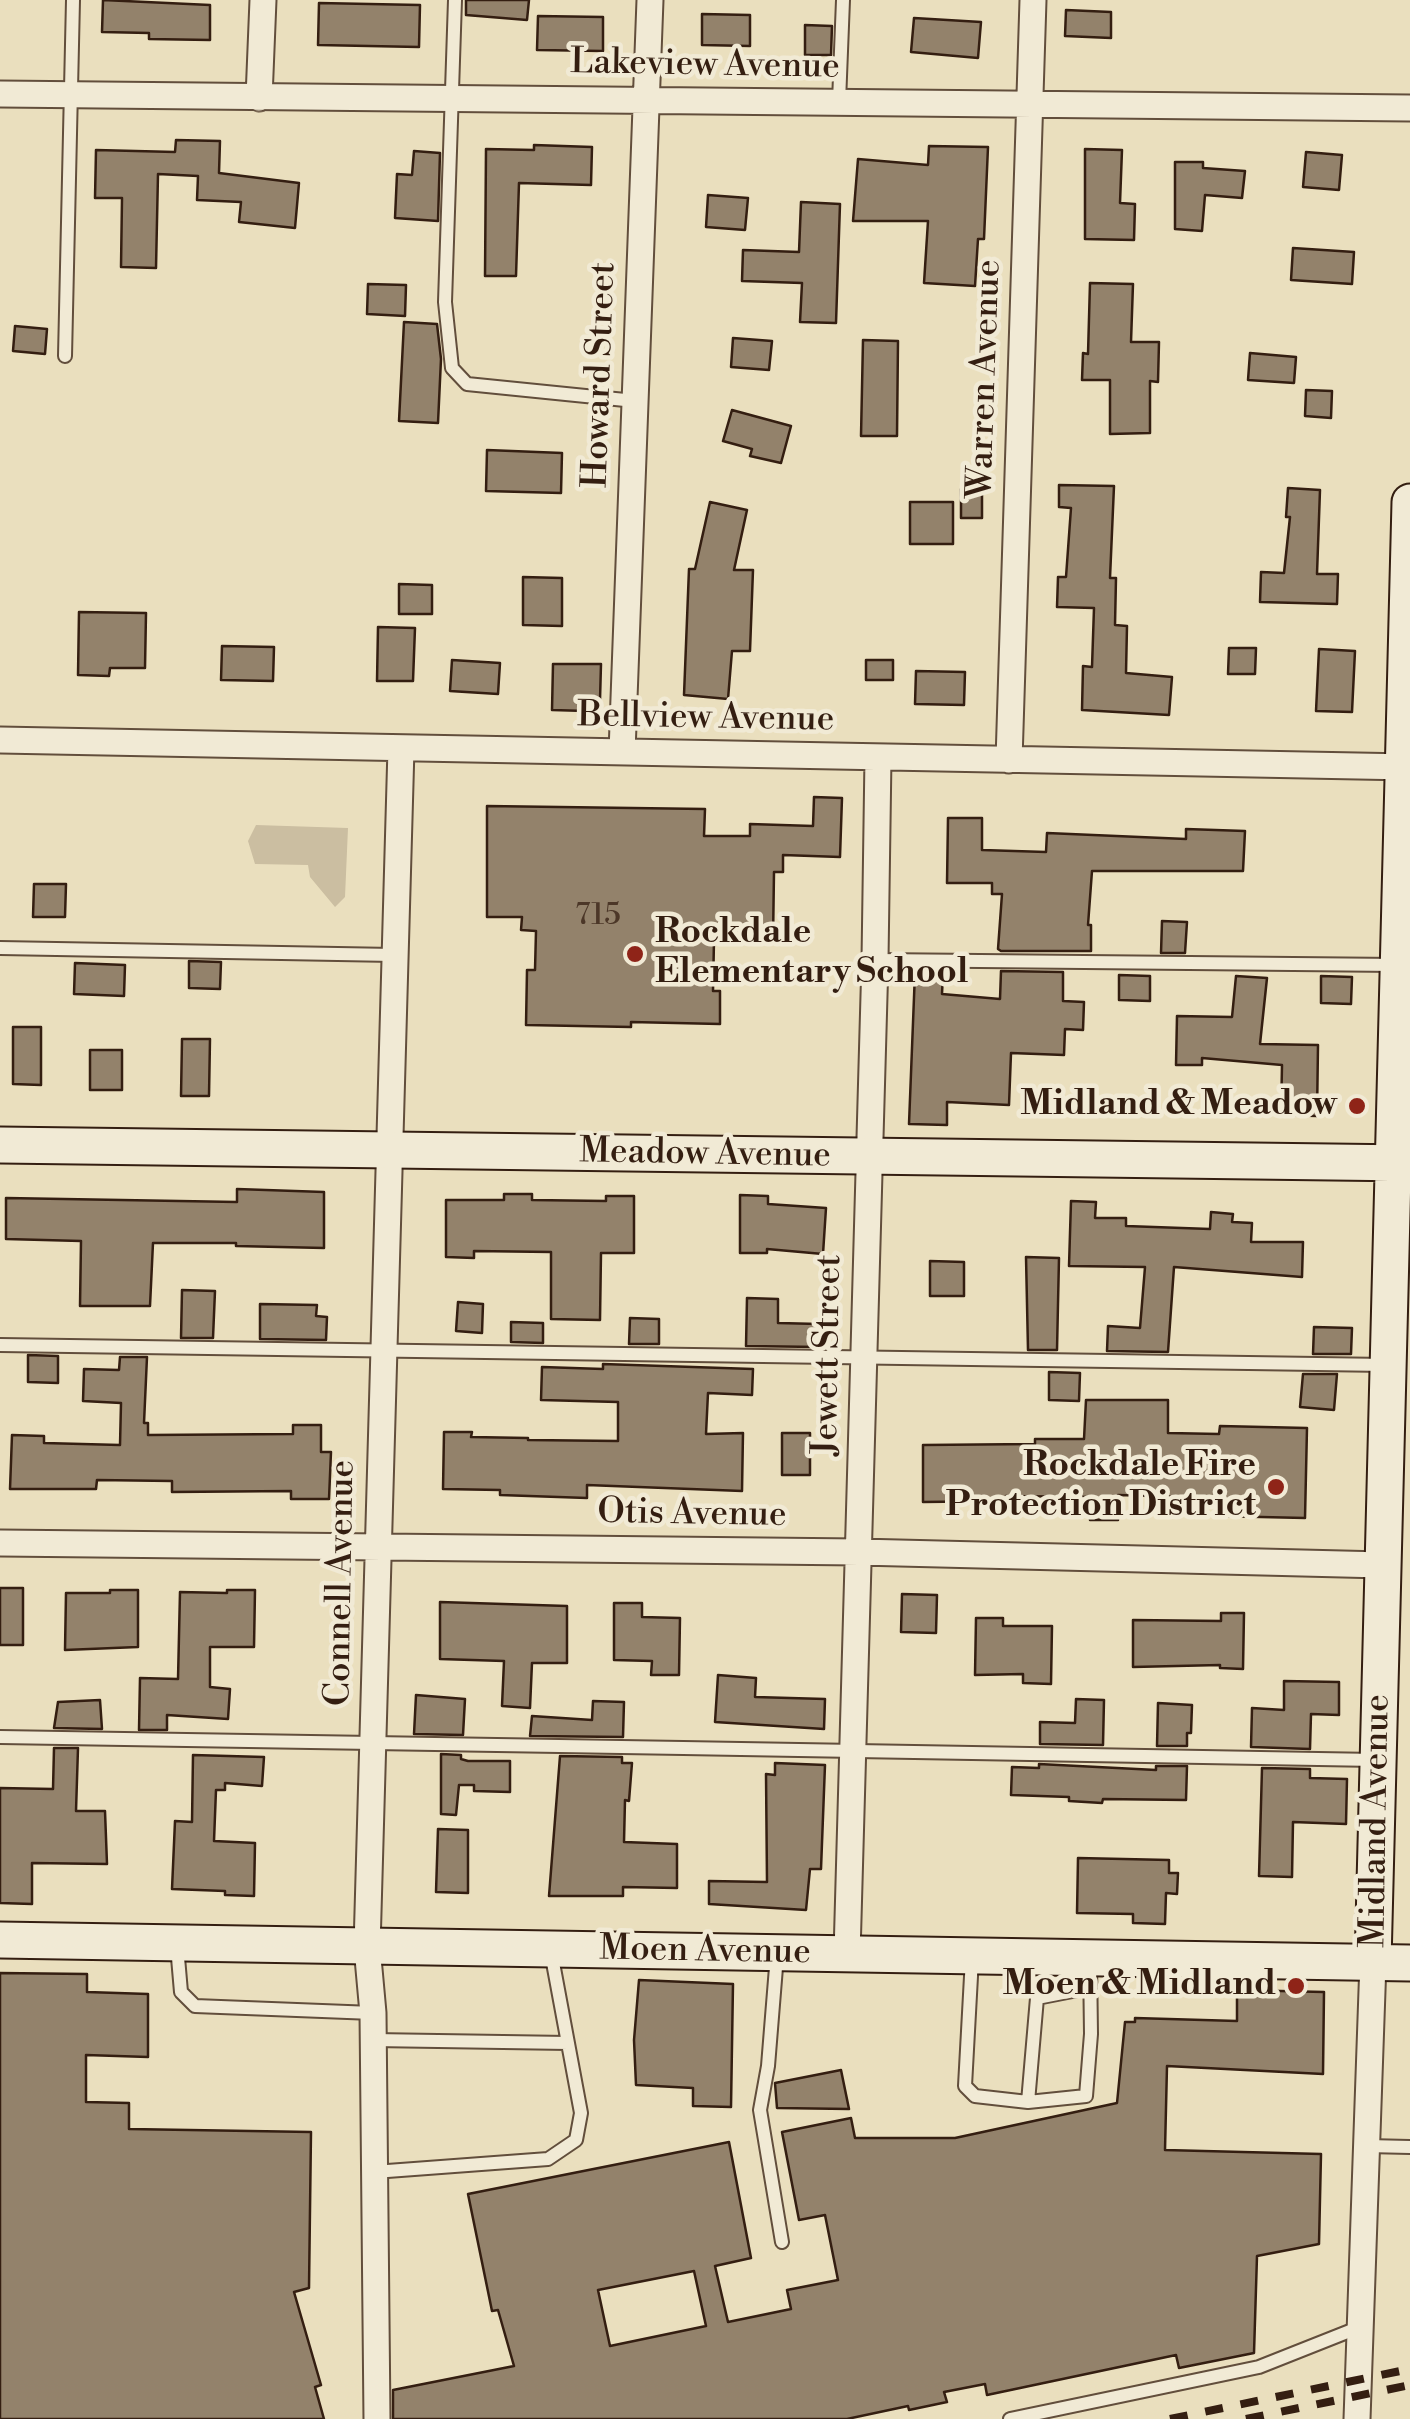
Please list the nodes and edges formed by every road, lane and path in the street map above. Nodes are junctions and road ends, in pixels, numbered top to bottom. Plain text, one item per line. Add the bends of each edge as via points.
1 (73, 0) edge
2 (263, 0) edge
3 (455, 0) edge
4 (650, 0) edge
5 (843, 0) edge
6 (1033, 0) edge
7 (0, 94) edge
8 (70, 95) junction
9 (259, 98) junction
10 (452, 98) junction
11 (646, 99) junction
12 (839, 102) junction
13 (1029, 105) junction
14 (1410, 108) edge
15 (65, 356) dead end
16 (635, 401) junction
17 (1410, 502) edge
18 (1409, 582) edge
19 (0, 740) edge
20 (400, 748) junction
21 (622, 752) junction
22 (878, 757) junction
23 (1008, 760) junction
24 (1406, 767) edge
25 (0, 948) edge
26 (394, 955) junction
27 (875, 960) junction
28 (1404, 965) edge
29 (0, 1145) edge
30 (388, 1150) junction
31 (867, 1158) junction
32 (1402, 1163) edge
33 (0, 1345) edge
34 (382, 1350) junction
35 (864, 1358) junction
36 (1388, 1365) junction
37 (0, 1543) edge
38 (377, 1547) junction
39 (859, 1552) junction
40 (1383, 1564) junction
41 (0, 1736) edge
42 (373, 1744) junction
43 (854, 1748) junction
44 (1378, 1760) junction
45 (0, 1940) edge
46 (177, 1943) junction
47 (367, 1947) junction
48 (550, 1949) junction
49 (777, 1953) junction
50 (847, 1954) junction
51 (972, 1956) junction
52 (1373, 1962) junction
53 (1410, 1963) edge
54 (1089, 1973) junction
55 (372, 2014) junction
56 (373, 2040) junction
57 (568, 2042) junction
58 (1028, 2102) junction
59 (1366, 2146) junction
60 (1410, 2147) edge
61 (374, 2172) junction
62 (782, 2242) dead end
63 (1360, 2328) junction
64 (377, 2419) edge
65 (1010, 2419) edge
66 (1357, 2419) edge

1 - 8 lane
2 - 9 street
3 - 10 lane
4 - 11 street, Howard Street
5 - 12 lane
6 - 13 street, Warren Avenue
7 - 8 street, Lakeview Avenue
8 - 9 street, Lakeview Avenue
8 - 15 lane
9 - 10 street, Lakeview Avenue
10 - 11 street, Lakeview Avenue
10 - 16 lane via 445,302 452,368 467,384
11 - 12 street, Lakeview Avenue
11 - 16 street, Howard Street
12 - 13 street, Lakeview Avenue
13 - 14 street, Lakeview Avenue
13 - 23 street, Warren Avenue
16 - 21 street, Howard Street
17 - 18 street, Midland Avenue
18 - 24 street, Midland Avenue
19 - 20 street, Bellview Avenue
20 - 21 street, Bellview Avenue
20 - 26 street, Connell Avenue
21 - 22 street, Bellview Avenue
22 - 23 street, Bellview Avenue
22 - 27 street, Jewett Street
23 - 24 street, Bellview Avenue
24 - 28 street, Midland Avenue
25 - 26 lane
26 - 30 street, Connell Avenue
27 - 28 lane
27 - 31 street, Jewett Street
28 - 32 street, Midland Avenue
29 - 30 street, Meadow Avenue
30 - 31 street, Meadow Avenue
30 - 34 street, Connell Avenue
31 - 32 street, Meadow Avenue
31 - 35 street, Jewett Street
32 - 36 street, Midland Avenue
33 - 34 lane
34 - 35 lane
34 - 38 street, Connell Avenue
35 - 36 lane
35 - 39 street, Jewett Street
36 - 40 street, Midland Avenue
37 - 38 street, Otis Avenue
38 - 39 street, Otis Avenue
38 - 42 street, Connell Avenue
39 - 40 street, Otis Avenue
39 - 43 street, Jewett Street
40 - 44 street, Midland Avenue
41 - 42 lane
42 - 43 lane
42 - 47 street, Connell Avenue
43 - 44 lane
43 - 50 street, Jewett Street
44 - 52 street, Midland Avenue
45 - 46 street, Moen Avenue
46 - 47 street, Moen Avenue
46 - 55 lane via 181,1992 195,2006
47 - 48 street, Moen Avenue
47 - 55 street, Connell Avenue
48 - 49 street, Moen Avenue
48 - 57 lane
49 - 50 street, Moen Avenue
49 - 62 lane via 760,2110
50 - 51 street, Moen Avenue
51 - 54 street, Moen Avenue
51 - 58 lane via 965,2086 975,2096
52 - 53 street, Moen Avenue
52 - 54 street, Moen Avenue
52 - 59 street, Midland Avenue
54 - 58 lane via 1037,1998
54 - 58 lane via 1086,2096
55 - 56 street, Connell Avenue
56 - 57 lane
56 - 61 street, Connell Avenue
57 - 61 lane via 581,2113 576,2140 548,2159
59 - 60 lane
59 - 63 street, Midland Avenue
61 - 64 street, Connell Avenue
63 - 65 lane via 1260,2367
63 - 66 street, Midland Avenue

